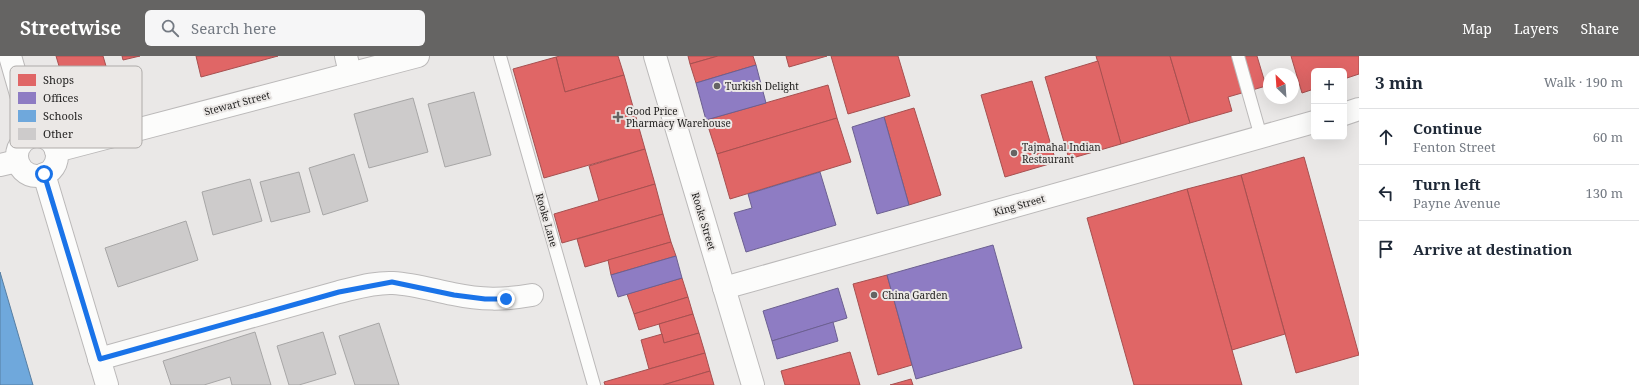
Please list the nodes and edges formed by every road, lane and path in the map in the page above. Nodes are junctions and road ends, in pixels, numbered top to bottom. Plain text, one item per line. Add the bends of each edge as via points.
1 (10, 56) edge
2 (418, 56) edge
3 (500, 56) edge
4 (655, 56) edge
5 (1238, 56) edge
6 (348, 64) edge
7 (13, 66) edge
8 (1359, 109) edge
9 (1347, 113) edge
10 (1311, 123) edge
11 (142, 125) edge
12 (1261, 137) junction
13 (18, 148) edge
14 (54, 148) edge
15 (66, 148) edge
16 (56, 151) junction
17 (8, 163) edge
18 (44, 174) junction
19 (724, 288) junction
20 (532, 295) dead end
21 (100, 359) junction
22 (107, 385) edge
23 (594, 385) edge
24 (753, 385) edge

1 - 7 street
2 - 6 street, Stewart Street
3 - 23 lane, Rooke Lane
4 - 19 street, Rooke Street
5 - 12 lane
6 - 11 street, Stewart Street
8 - 9 street
10 - 12 street, King Street
12 - 19 street, King Street
13 - 17 street
14 - 16 street
15 - 16 street, Stewart Street
16 - 18 street via 56,162
17 - 18 street via 31,175
18 - 21 street
19 - 24 street, Rooke Street
20 - 21 street via 485,299 392,282 339,292
21 - 22 street

